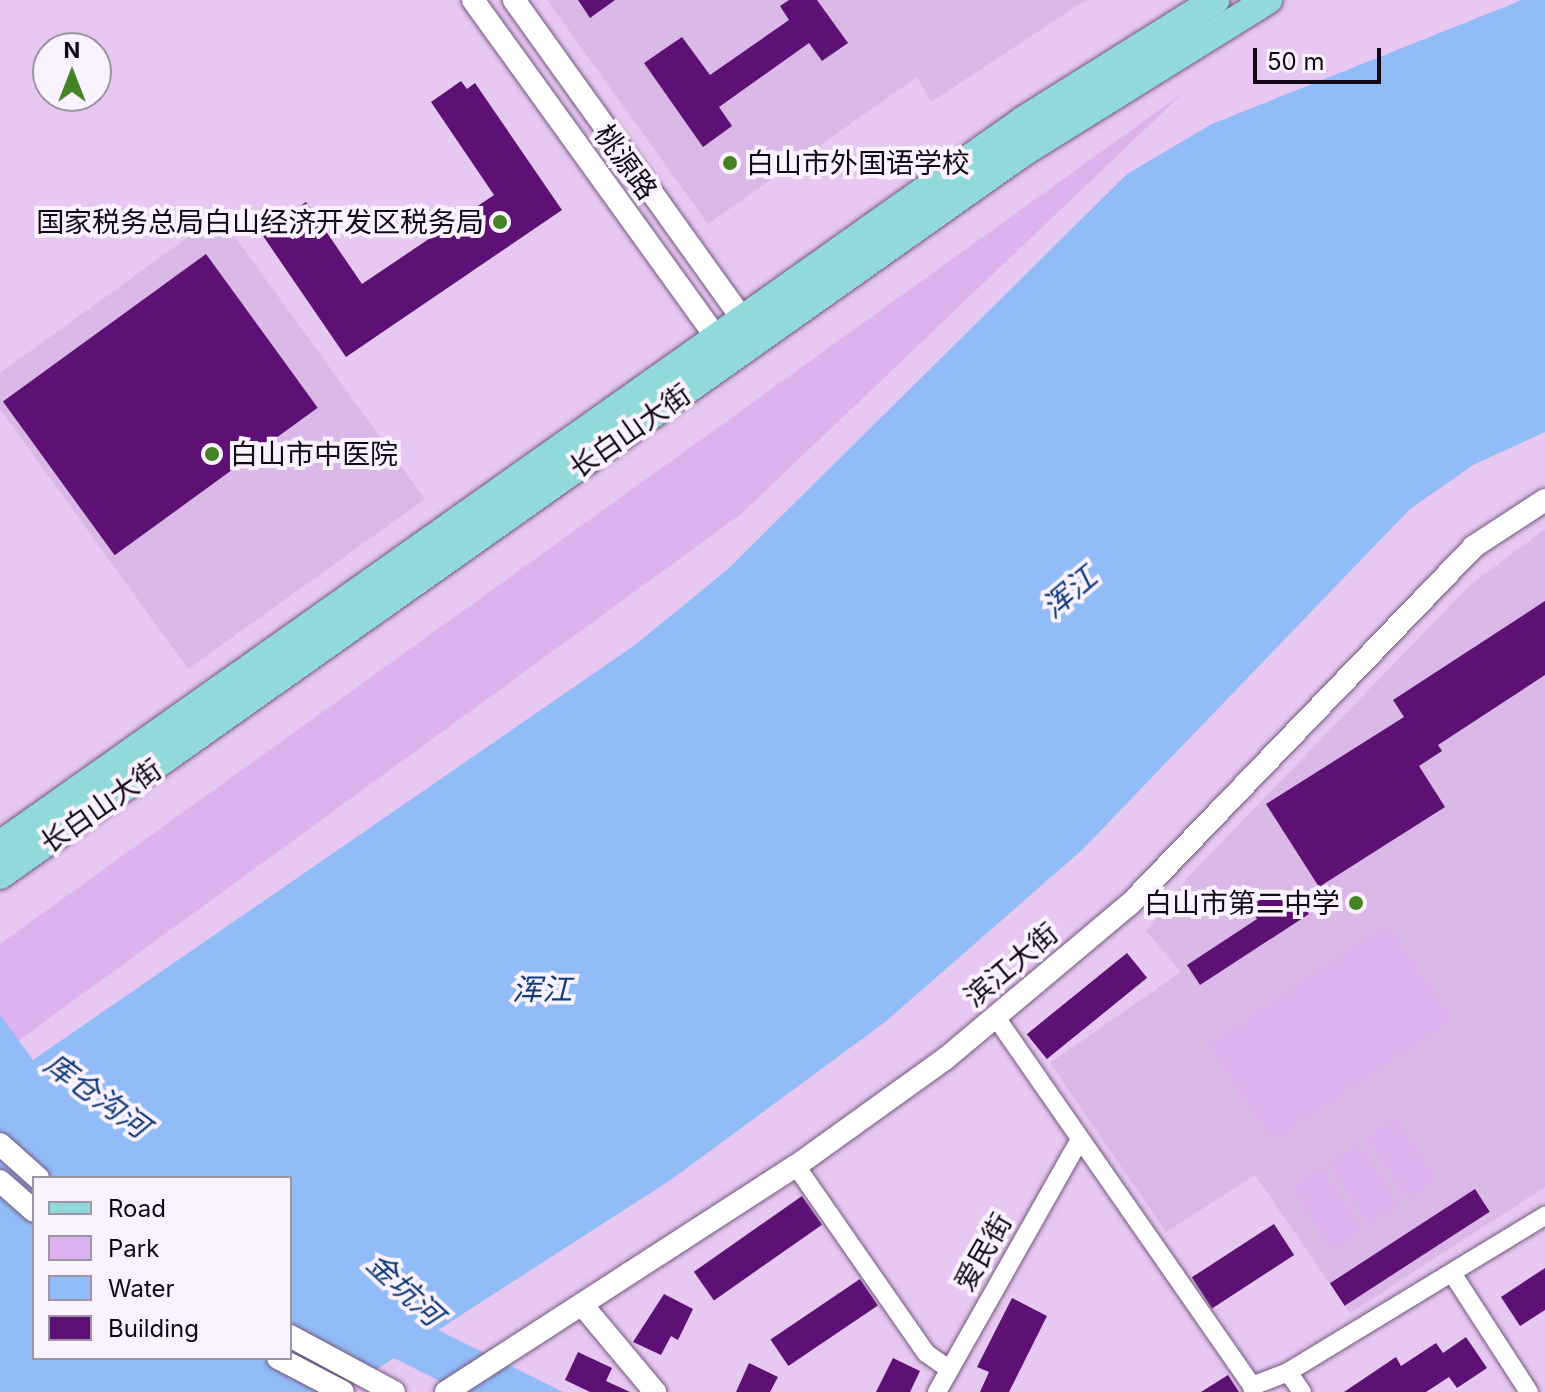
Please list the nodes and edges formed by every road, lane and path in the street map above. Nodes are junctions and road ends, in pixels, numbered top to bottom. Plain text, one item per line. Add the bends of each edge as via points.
1 (473, 0) edge
2 (514, 0) edge
3 (1215, 0) edge
4 (1268, 0) edge
5 (741, 318) junction
6 (759, 342) junction
7 (724, 348) junction
8 (1545, 500) edge
9 (0, 845) edge
10 (0, 875) edge
11 (995, 1016) junction
12 (1079, 1141) junction
13 (0, 1144) edge
14 (796, 1166) junction
15 (36, 1176) edge
16 (0, 1181) edge
17 (32, 1209) edge
18 (1545, 1216) edge
19 (1452, 1273) junction
20 (584, 1307) junction
21 (292, 1337) edge
22 (282, 1360) edge
23 (949, 1369) junction
24 (1288, 1372) junction
25 (389, 1388) edge
26 (1252, 1389) edge
27 (343, 1392) edge
28 (446, 1392) edge
29 (655, 1392) edge
30 (937, 1392) edge
31 (1302, 1392) edge
32 (1529, 1392) edge

1 - 7 street, 桃源路
2 - 5 street, 桃源路
3 - 5 main road, 长白山大街 via 1091,74
4 - 6 main road, 长白山大街 via 1022,153
5 - 6 street, 桃源路
5 - 7 main road, 长白山大街
6 - 7 main road, 长白山大街
7 - 9 main road, 长白山大街
7 - 10 main road, 长白山大街
8 - 11 street, 滨江大街 via 1473,547 1130,904
11 - 12 street
11 - 14 street, 滨江大街
12 - 23 street, 爱民街
12 - 26 street
13 - 15 street
14 - 20 street, 滨江大街
14 - 23 street via 926,1353
16 - 17 street
18 - 19 street
19 - 24 street
19 - 32 street
20 - 28 street, 滨江大街
20 - 29 street
21 - 25 street
22 - 27 street
23 - 30 street, 爱民街
24 - 26 street
24 - 31 street

